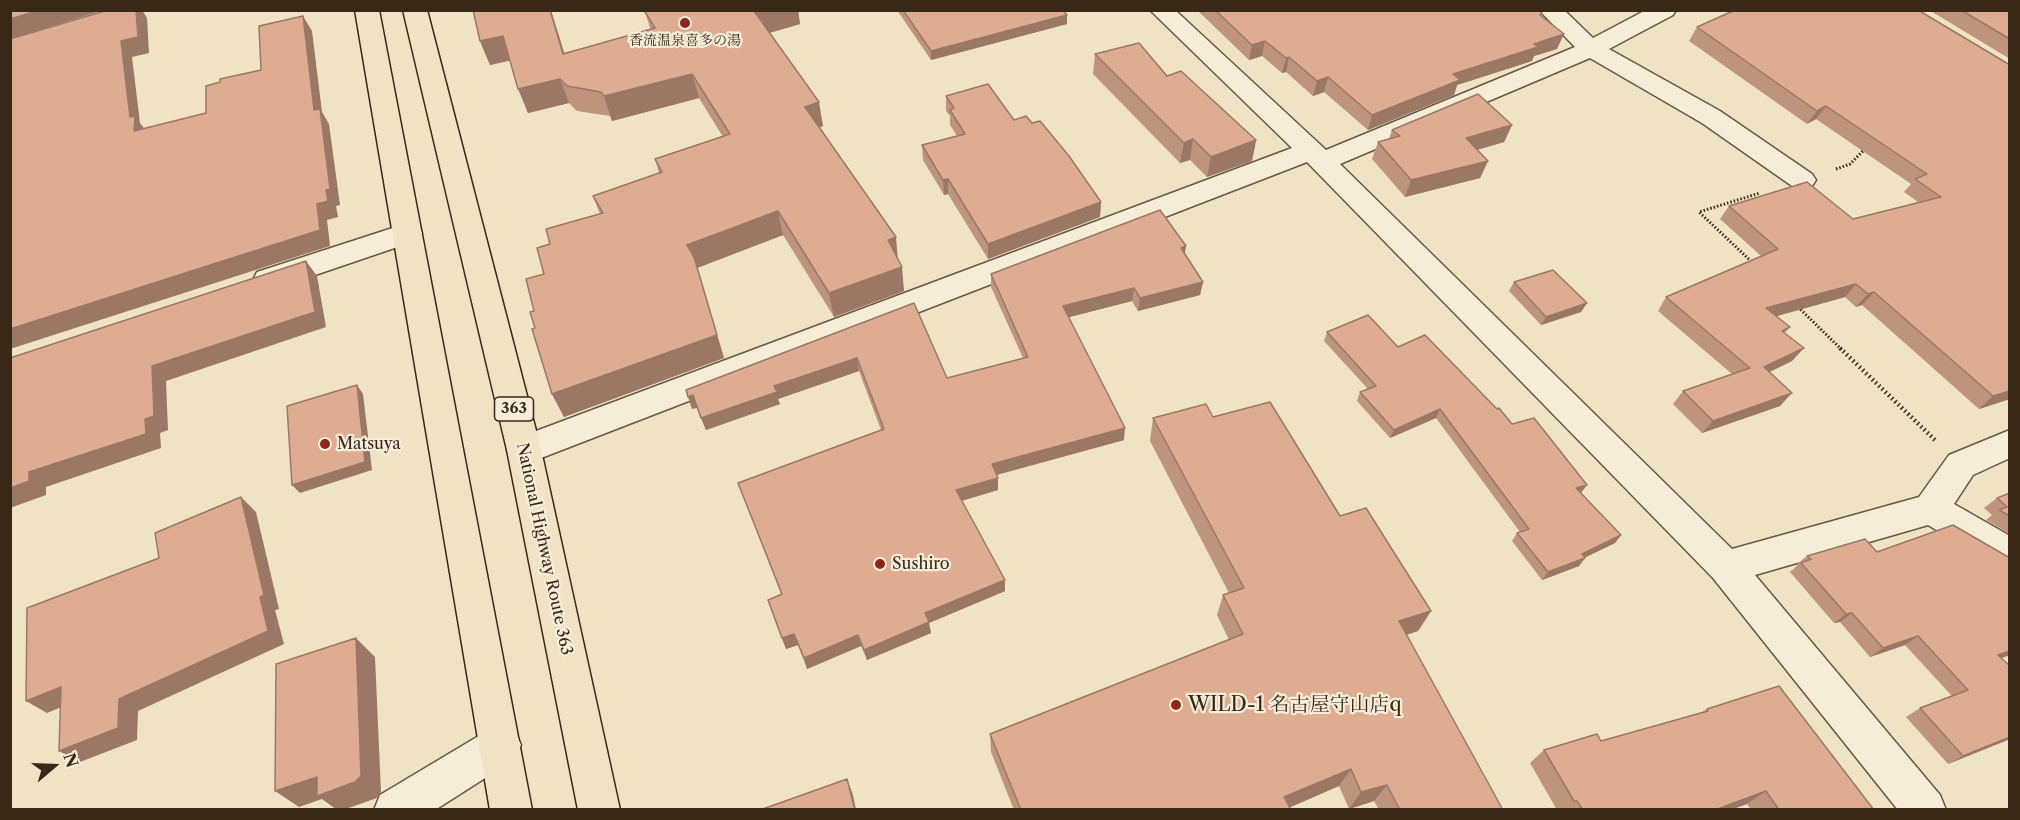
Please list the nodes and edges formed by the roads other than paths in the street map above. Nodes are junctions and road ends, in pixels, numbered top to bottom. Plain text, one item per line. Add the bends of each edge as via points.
1 (367, 10) edge
2 (415, 10) edge
3 (1161, 10) edge
4 (1550, 10) edge
5 (1665, 10) edge
6 (1591, 49) junction
7 (1316, 157) junction
8 (1802, 180) road end
9 (408, 233) junction
10 (246, 287) edge
11 (2010, 443) edge
12 (524, 450) junction
13 (1931, 509) junction
14 (2010, 555) edge
15 (1726, 567) junction
16 (501, 745) junction
17 (395, 810) edge
18 (511, 810) edge
19 (600, 810) edge
20 (1925, 810) edge

1 - 9 highway
2 - 12 highway, National Highway Route 363 / 363
3 - 7 street
4 - 6 street
5 - 6 street
6 - 7 street
6 - 8 street via 1711,117
7 - 12 street
7 - 15 street
9 - 10 street
9 - 16 highway
11 - 13 street via 1961,465
12 - 19 highway, National Highway Route 363 / 363
13 - 14 street
13 - 15 street
15 - 20 street
16 - 17 street
16 - 18 highway

